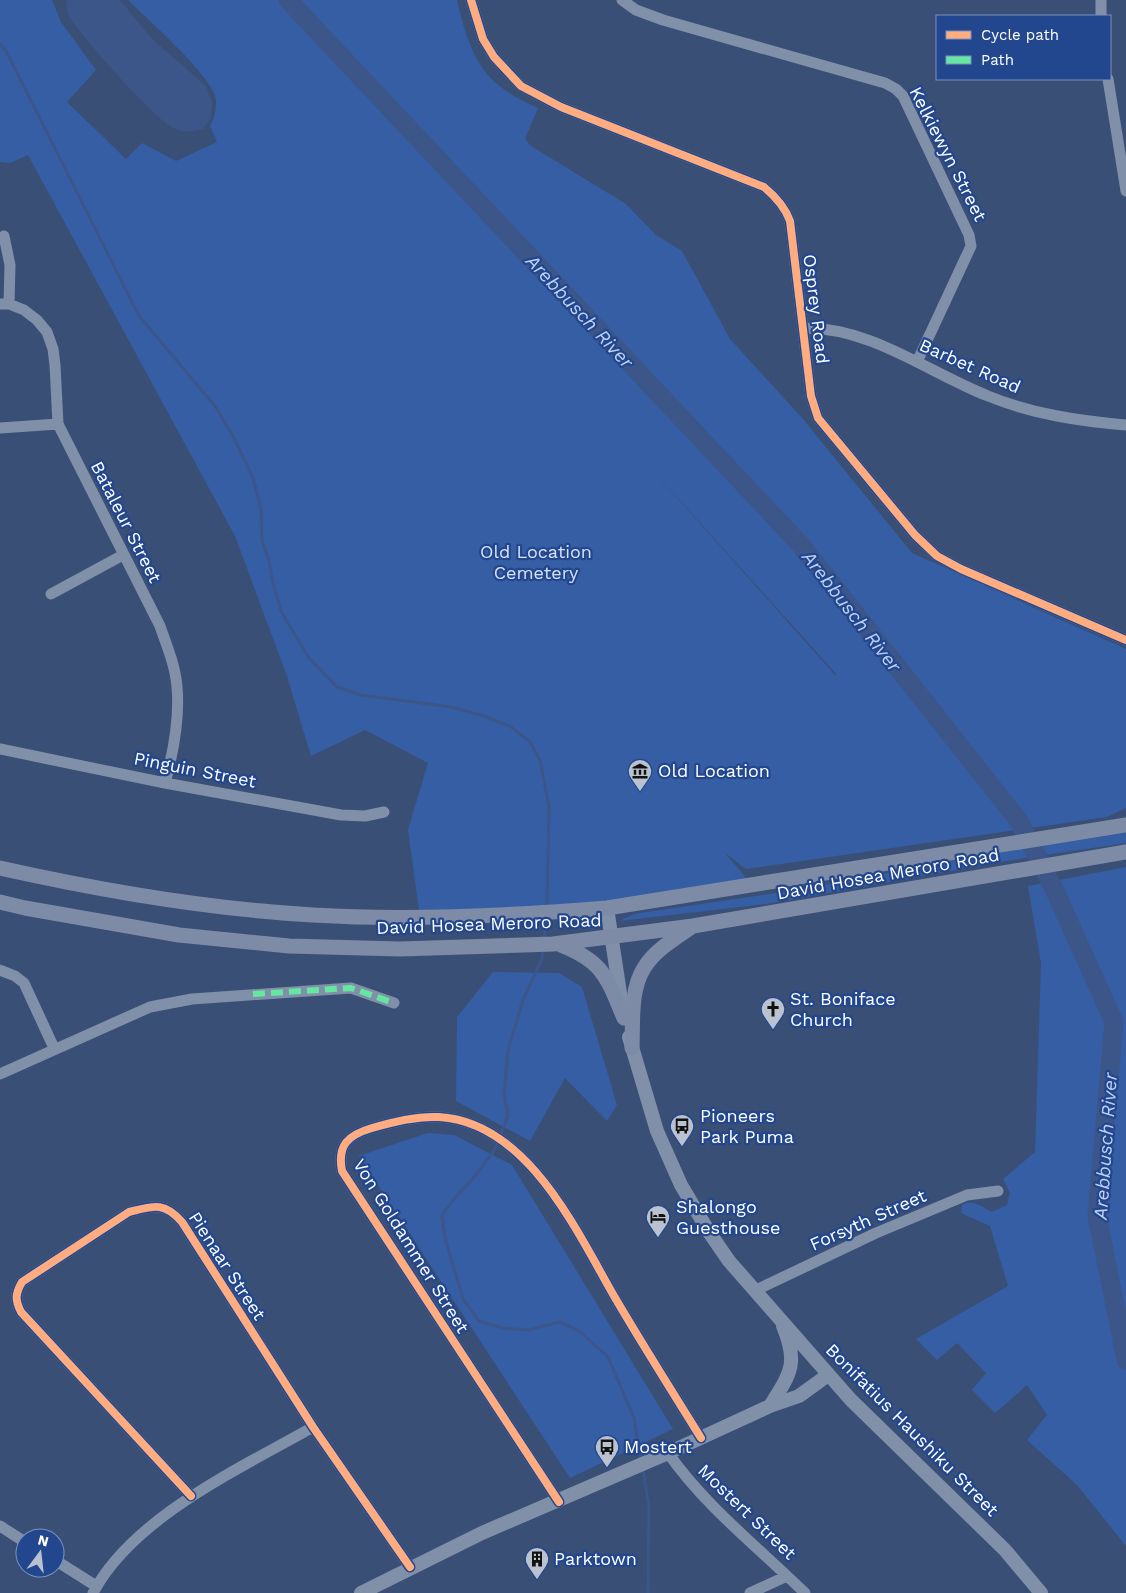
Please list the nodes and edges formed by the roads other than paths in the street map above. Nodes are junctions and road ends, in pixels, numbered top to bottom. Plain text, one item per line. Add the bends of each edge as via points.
1 (471, 0) edge
2 (622, 0) edge
3 (1101, 0) edge
4 (1101, 15) edge
5 (1108, 80) edge
6 (1126, 191) edge
7 (4, 236) dead end
8 (4, 304) edge
9 (803, 328) junction
10 (917, 362) junction
11 (58, 424) junction
12 (1126, 425) edge
13 (0, 428) edge
14 (123, 555) junction
15 (51, 594) dead end
16 (1126, 640) edge
17 (0, 749) edge
18 (165, 783) junction
19 (384, 812) dead end
20 (1126, 825) edge
21 (1126, 852) edge
22 (0, 868) edge
23 (0, 902) edge
24 (607, 908) junction
25 (694, 926) junction
26 (612, 938) junction
27 (556, 944) junction
28 (0, 970) edge
29 (394, 1003) dead end
30 (624, 1018) junction
31 (54, 1048) junction
32 (632, 1048) junction
33 (0, 1074) edge
34 (998, 1190) dead end
35 (754, 1291) junction
36 (777, 1314) junction
37 (828, 1375) junction
38 (799, 1396) junction
39 (851, 1400) junction
40 (770, 1406) junction
41 (313, 1427) junction
42 (702, 1438) junction
43 (668, 1453) junction
44 (191, 1496) junction
45 (559, 1502) junction
46 (0, 1526) edge
47 (15, 1536) edge
48 (65, 1568) edge
49 (410, 1568) junction
50 (787, 1576) junction
51 (94, 1590) edge
52 (362, 1593) edge
53 (750, 1593) edge
54 (805, 1593) edge
55 (1041, 1593) edge

1 - 9 street, Osprey Road via 483,39 494,58 521,86 561,108 764,187 774,195 790,221
2 - 10 street, Kelkiewyn Street via 636,10 663,20 885,83 903,96 969,235 971,246
3 - 4 street
5 - 6 street
7 - 8 street via 10,264
8 - 11 street, Bataleur Street via 30,315 47,332 55,365
9 - 10 street, Barbet Road via 841,331
9 - 16 street, Osprey Road via 811,396 818,418 926,548 961,569
10 - 12 street, Barbet Road via 986,396 1015,406 1092,422
11 - 13 street
11 - 14 street, Bataleur Street
14 - 15 street
14 - 18 street, Bataleur Street via 160,626 176,675 176,727
17 - 18 street, Pinguin Street
18 - 19 street, Pinguin Street via 340,815 365,816
20 - 24 main road, David Hosea Meroro Road
21 - 25 main road, David Hosea Meroro Road
22 - 24 main road, David Hosea Meroro Road via 179,902 313,915 505,916
23 - 27 main road, David Hosea Meroro Road via 178,935 289,946 400,949
24 - 26 street, Bonifatius Haushiku Street
25 - 26 main road, David Hosea Meroro Road
25 - 32 main road via 670,942 644,968 633,1011
26 - 27 main road, David Hosea Meroro Road
26 - 30 street, Bonifatius Haushiku Street
27 - 30 main road via 577,951 598,966 607,977
28 - 31 street via 24,983
29 - 31 street via 351,988 192,998 150,1007
30 - 32 street, Bonifatius Haushiku Street
31 - 33 street
32 - 35 street, Bonifatius Haushiku Street via 657,1131 681,1185 708,1232
34 - 35 street, Forsyth Street via 967,1195 876,1233
35 - 36 street, Bonifatius Haushiku Street
36 - 37 street, Bonifatius Haushiku Street
36 - 40 street via 788,1337 792,1362 787,1380
37 - 38 street
37 - 39 street, Bonifatius Haushiku Street
38 - 39 street via 827,1390
38 - 40 street
39 - 55 street, Bonifatius Haushiku Street via 1005,1550
40 - 42 street
41 - 44 street
41 - 44 street, Pienaar Street via 172,1210 161,1206 129,1212 22,1282 16,1291 16,1302 21,1312
41 - 49 street, Pienaar Street
42 - 43 street
42 - 45 street, Von Goldammer Street via 548,1186 524,1159 499,1139 459,1121 422,1118 350,1136 342,1148 342,1171
43 - 45 street
43 - 50 street, Mostert Street via 716,1511
44 - 51 street via 117,1558
45 - 49 street via 482,1533
46 - 47 street
48 - 51 street
49 - 52 street
50 - 53 street
50 - 54 street, Mostert Street

